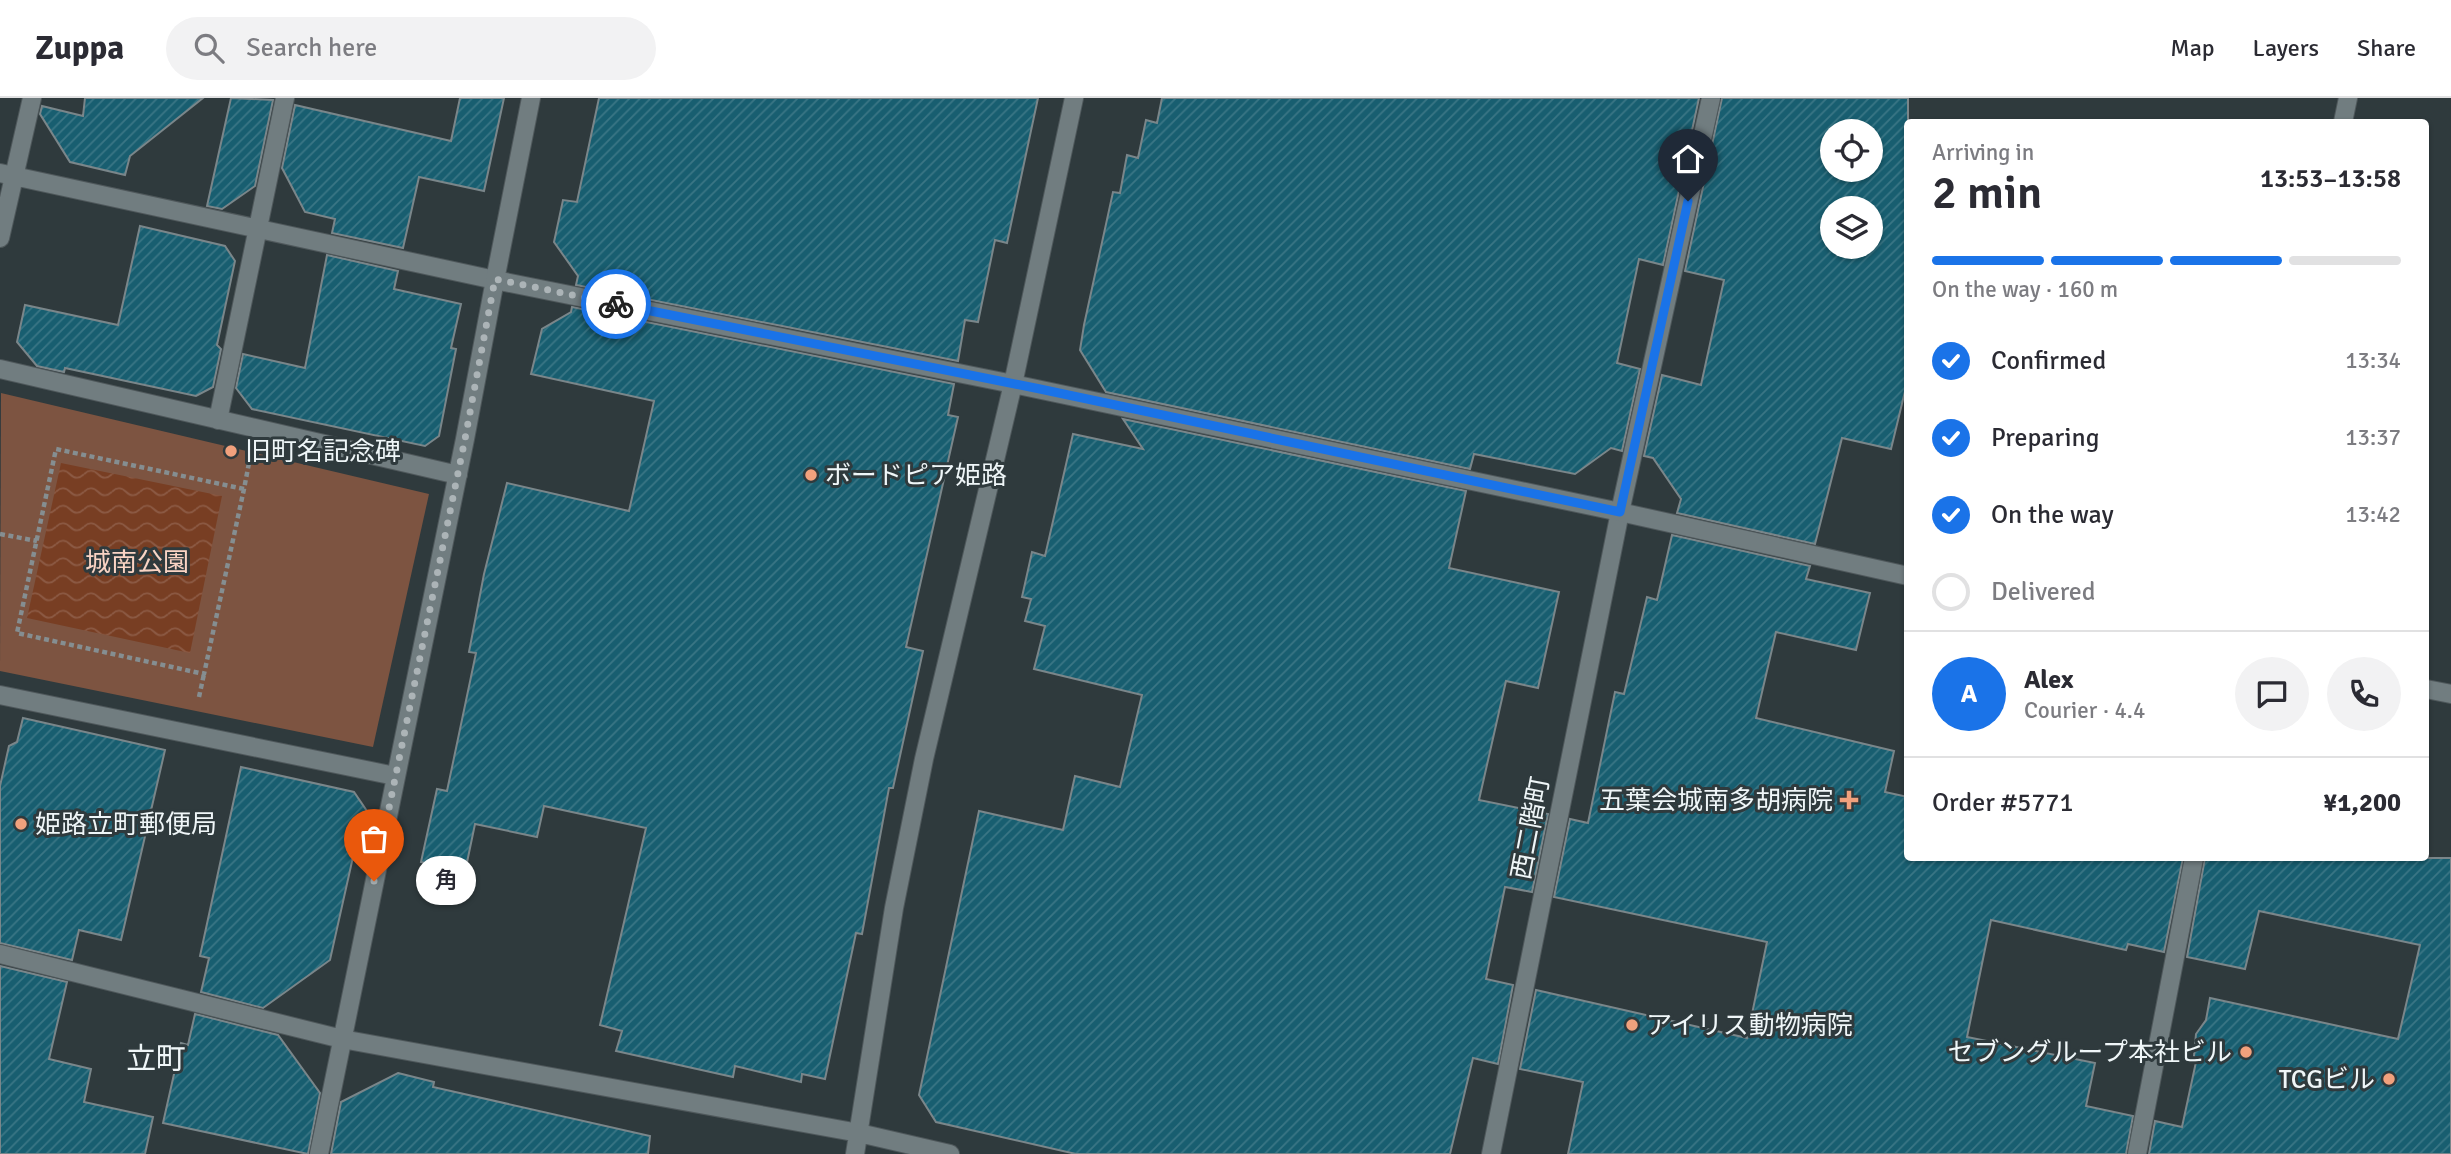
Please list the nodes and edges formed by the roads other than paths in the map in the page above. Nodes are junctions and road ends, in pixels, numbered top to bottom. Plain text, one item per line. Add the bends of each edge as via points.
1 (32, 98) edge
2 (285, 98) edge
3 (531, 98) edge
4 (1074, 98) edge
5 (1711, 98) edge
6 (2348, 98) edge
7 (2344, 119) edge
8 (7, 174) edge
9 (258, 228) junction
10 (0, 238) edge
11 (495, 279) junction
12 (0, 369) edge
13 (1013, 384) junction
14 (218, 421) junction
15 (457, 475) junction
16 (1620, 512) junction
17 (1904, 575) edge
18 (2429, 690) edge
19 (2451, 694) edge
20 (0, 695) edge
21 (395, 776) junction
22 (2193, 861) edge
23 (0, 954) edge
24 (342, 1039) junction
25 (859, 1133) junction
26 (318, 1154) edge
27 (855, 1154) edge
28 (950, 1154) edge
29 (1491, 1154) edge
30 (2137, 1154) edge

1 - 8 street
2 - 9 street
3 - 11 street
4 - 13 street
5 - 16 street, 西二階町
6 - 7 street
8 - 9 street
8 - 10 street
9 - 11 street
9 - 14 street
11 - 13 street
11 - 15 street
12 - 14 street
13 - 16 street
13 - 25 street via 919,786 894,908
14 - 15 street
15 - 21 street
16 - 17 street
16 - 29 street, 西二階町
18 - 19 street
20 - 21 street
21 - 24 street
22 - 30 street
23 - 24 street
24 - 25 street
24 - 26 street
25 - 27 street
25 - 28 street

